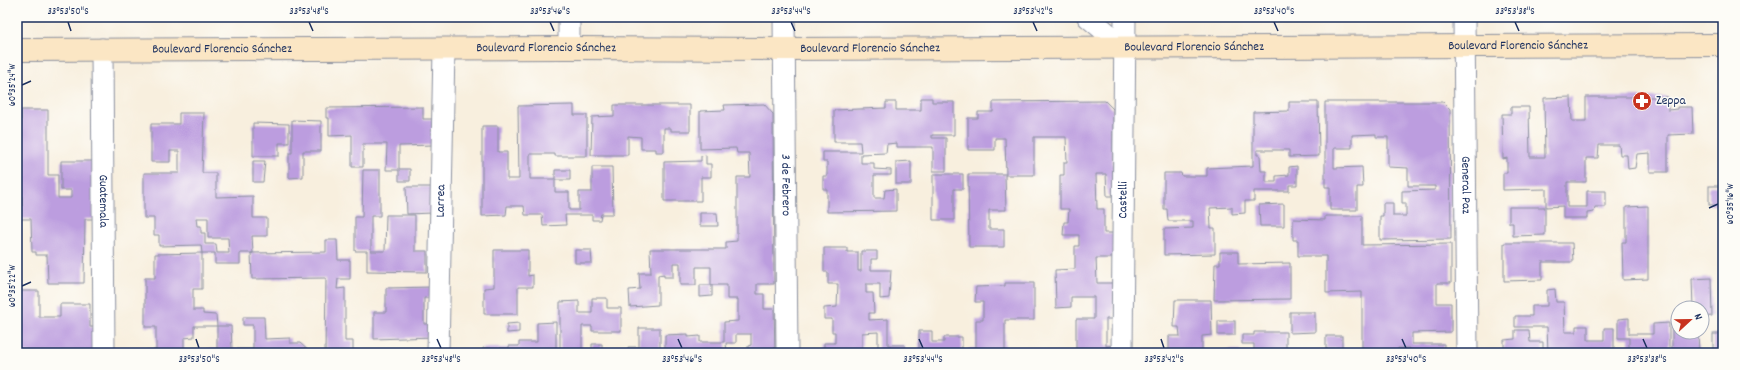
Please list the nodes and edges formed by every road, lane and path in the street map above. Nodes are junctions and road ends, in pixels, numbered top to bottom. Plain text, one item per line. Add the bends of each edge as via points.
1 (569, 17) edge
2 (784, 17) edge
3 (1088, 17) edge
4 (1125, 17) edge
5 (1464, 17) edge
6 (1723, 45) edge
7 (1464, 46) junction
8 (569, 48) junction
9 (1125, 48) junction
10 (102, 49) junction
11 (444, 49) junction
12 (784, 49) junction
13 (17, 50) edge
14 (104, 353) edge
15 (438, 353) edge
16 (787, 353) edge
17 (1122, 353) edge
18 (1467, 353) edge

1 - 8 street
2 - 12 street, 3 de Febrero
3 - 9 street
4 - 9 street, Castelli
5 - 7 street, General Paz
6 - 7 main road, Boulevard Florencio Sánchez
7 - 9 main road, Boulevard Florencio Sánchez
7 - 18 street, General Paz
8 - 11 main road, Boulevard Florencio Sánchez
8 - 12 main road, Boulevard Florencio Sánchez
9 - 12 main road, Boulevard Florencio Sánchez
9 - 17 street, Castelli
10 - 11 main road, Boulevard Florencio Sánchez
10 - 13 main road, Boulevard Florencio Sánchez
10 - 14 street, Guatemala
11 - 15 street, Larrea
12 - 16 street, 3 de Febrero

